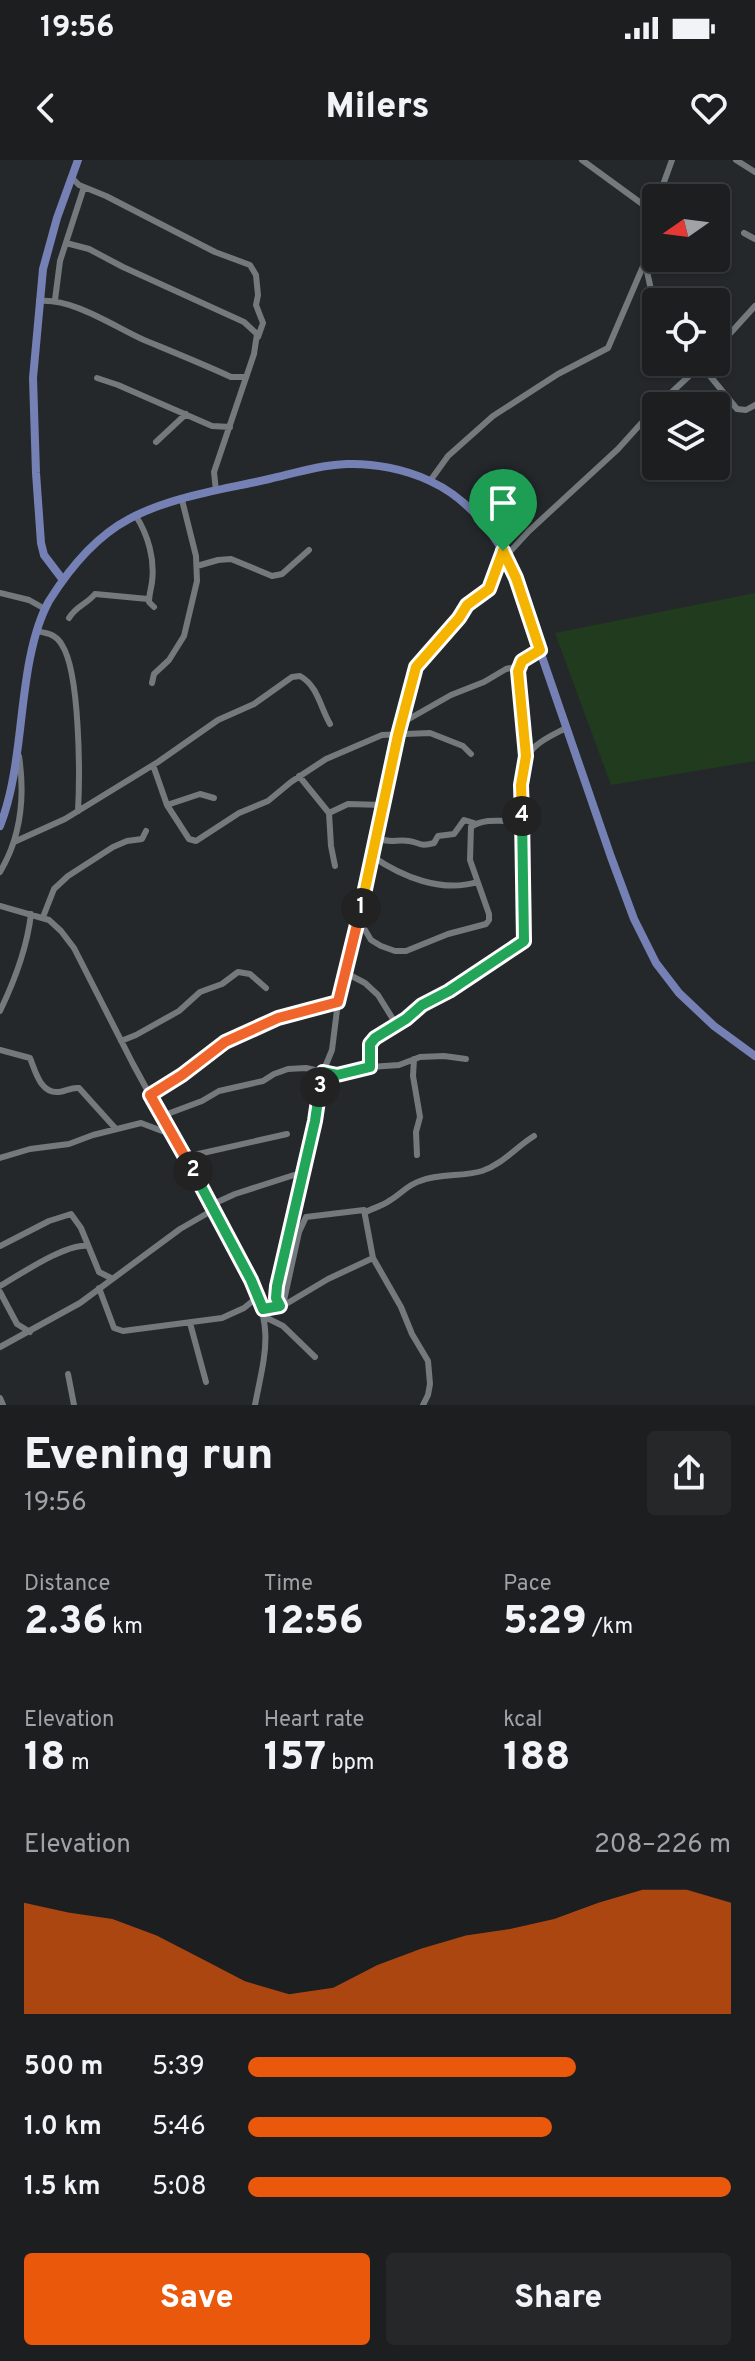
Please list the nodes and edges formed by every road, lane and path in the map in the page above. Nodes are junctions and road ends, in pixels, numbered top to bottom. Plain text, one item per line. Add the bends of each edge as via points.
1 (78, 160) edge
2 (582, 160) edge
3 (672, 160) edge
4 (736, 160) edge
5 (754, 170) edge
6 (71, 177) junction
7 (665, 184) edge
8 (84, 187) junction
9 (642, 205) edge
10 (744, 233) dead end
11 (755, 239) edge
12 (66, 243) junction
13 (642, 268) edge
14 (55, 300) junction
15 (39, 301) junction
16 (755, 306) edge
17 (730, 329) edge
18 (258, 337) junction
19 (689, 376) edge
20 (711, 376) edge
21 (231, 377) junction
22 (245, 377) junction
23 (97, 378) dead end
24 (242, 390) junction
25 (672, 392) edge
26 (755, 405) edge
27 (186, 414) junction
28 (642, 422) edge
29 (230, 427) junction
30 (156, 442) dead end
31 (430, 481) junction
32 (216, 491) junction
33 (182, 500) junction
34 (136, 516) junction
35 (309, 550) dead end
36 (505, 554) junction
37 (197, 566) junction
38 (63, 580) junction
39 (0, 593) edge
40 (148, 599) junction
41 (47, 605) junction
42 (154, 607) dead end
43 (69, 618) dead end
44 (36, 631) junction
45 (540, 650) junction
46 (519, 666) junction
47 (152, 683) dead end
48 (330, 724) dead end
49 (400, 724) junction
50 (566, 728) junction
51 (398, 734) junction
52 (17, 745) junction
53 (471, 754) dead end
54 (526, 756) junction
55 (153, 765) junction
56 (299, 776) junction
57 (214, 798) dead end
58 (167, 805) junction
59 (383, 805) junction
60 (78, 811) junction
61 (329, 813) junction
62 (522, 821) junction
63 (474, 823) junction
64 (0, 826) edge
65 (146, 831) dead end
66 (376, 838) junction
67 (14, 842) junction
68 (372, 856) junction
69 (335, 866) dead end
70 (0, 872) edge
71 (477, 882) junction
72 (0, 906) edge
73 (31, 914) junction
74 (43, 917) junction
75 (357, 926) junction
76 (346, 973) junction
77 (266, 988) dead end
78 (338, 1002) junction
79 (0, 1011) edge
80 (396, 1024) junction
81 (121, 1041) junction
82 (0, 1050) edge
83 (755, 1056) edge
84 (414, 1059) junction
85 (466, 1059) dead end
86 (370, 1067) junction
87 (323, 1072) junction
88 (150, 1095) junction
89 (162, 1116) junction
90 (116, 1129) junction
91 (171, 1132) junction
92 (287, 1134) dead end
93 (534, 1136) dead end
94 (417, 1155) dead end
95 (185, 1157) junction
96 (0, 1158) edge
97 (294, 1175) dead end
98 (212, 1207) junction
99 (366, 1212) junction
100 (0, 1246) edge
101 (88, 1246) junction
102 (373, 1258) junction
103 (111, 1278) junction
104 (99, 1288) junction
105 (0, 1289) edge
106 (259, 1296) junction
107 (282, 1305) junction
108 (263, 1309) junction
109 (265, 1317) junction
110 (190, 1323) junction
111 (30, 1332) junction
112 (0, 1347) edge
113 (315, 1357) dead end
114 (68, 1374) dead end
115 (206, 1382) dead end
116 (74, 1405) edge
117 (255, 1405) edge
118 (423, 1405) edge

1 - 6 main road
2 - 9 street
3 - 7 street
4 - 5 street
6 - 8 street
6 - 15 main road via 43,269
8 - 12 street
8 - 18 street via 250,265 263,323
10 - 11 street
12 - 14 street
12 - 18 street via 244,322
13 - 31 street via 608,348 493,416 448,456
14 - 15 street
14 - 21 street
15 - 38 main road via 33,378 41,543
16 - 17 street
18 - 22 street
19 - 25 street
20 - 26 street via 737,409
21 - 22 street
21 - 24 street
22 - 24 street
23 - 27 street
24 - 29 street
27 - 29 street via 212,426
27 - 30 street
28 - 36 street
29 - 32 street via 214,472
31 - 32 main road via 379,466 347,464
31 - 36 main road via 469,507
32 - 33 main road
33 - 34 main road
33 - 37 street
34 - 38 main road via 93,545
34 - 40 street via 151,557
35 - 37 street via 277,576 231,559
36 - 45 main road
36 - 49 street via 489,589 467,605 416,667
37 - 47 street via 184,636
38 - 41 main road
39 - 41 street
40 - 42 street
40 - 43 street via 95,594
41 - 44 main road
44 - 52 main road
44 - 60 street via 61,643 72,674
45 - 46 street
45 - 50 main road
46 - 49 street
46 - 54 street
48 - 55 street via 315,689 292,677
49 - 51 street
50 - 54 street
50 - 83 main road via 634,919 656,963 714,1026
51 - 53 street via 436,735
51 - 56 street via 336,753
51 - 59 street
52 - 64 main road
52 - 67 street via 21,807
54 - 62 street
55 - 58 street
55 - 60 street
56 - 58 street via 268,801 196,841 189,839
56 - 61 street
57 - 58 street via 200,794
59 - 61 street via 348,804
59 - 66 street
60 - 67 street
61 - 69 street
62 - 63 street
62 - 80 street via 524,941
63 - 66 street via 464,820 454,834 421,846
63 - 71 street via 469,855
65 - 74 street via 142,839 113,847 60,883
66 - 68 street
67 - 70 street
68 - 71 street via 401,873 448,887
68 - 75 street
71 - 75 street via 489,914 480,927 395,951 371,940
72 - 73 street
73 - 74 street
73 - 79 street
74 - 81 street via 74,948
75 - 76 street
76 - 78 street
76 - 80 street via 378,995
77 - 81 street via 250,974 238,972
78 - 87 street via 332,1050
78 - 88 street via 278,1018 225,1042
80 - 86 street via 372,1041
81 - 88 street
82 - 90 street via 30,1058 37,1077 52,1091 79,1088
84 - 85 street
84 - 86 street
84 - 94 street via 420,1117
86 - 87 street via 337,1075
87 - 89 street via 288,1069
87 - 107 street via 277,1286 276,1298
88 - 89 street
89 - 91 street
90 - 91 street via 144,1123
90 - 96 street
91 - 95 street
92 - 95 street
93 - 99 street via 484,1170 410,1184
95 - 98 street
97 - 98 street
98 - 103 street
98 - 106 street
99 - 102 street
99 - 107 street via 306,1217
100 - 101 street via 69,1213
101 - 103 street via 99,1272
101 - 105 street via 62,1253
102 - 107 street
102 - 118 street via 428,1361 430,1384
103 - 104 street
104 - 110 street via 118,1330
104 - 111 street
105 - 111 street via 17,1324
106 - 108 street
106 - 110 street via 227,1317
107 - 108 street
108 - 109 street
109 - 113 street via 283,1326
109 - 117 street
110 - 115 street
111 - 112 street
114 - 116 street

